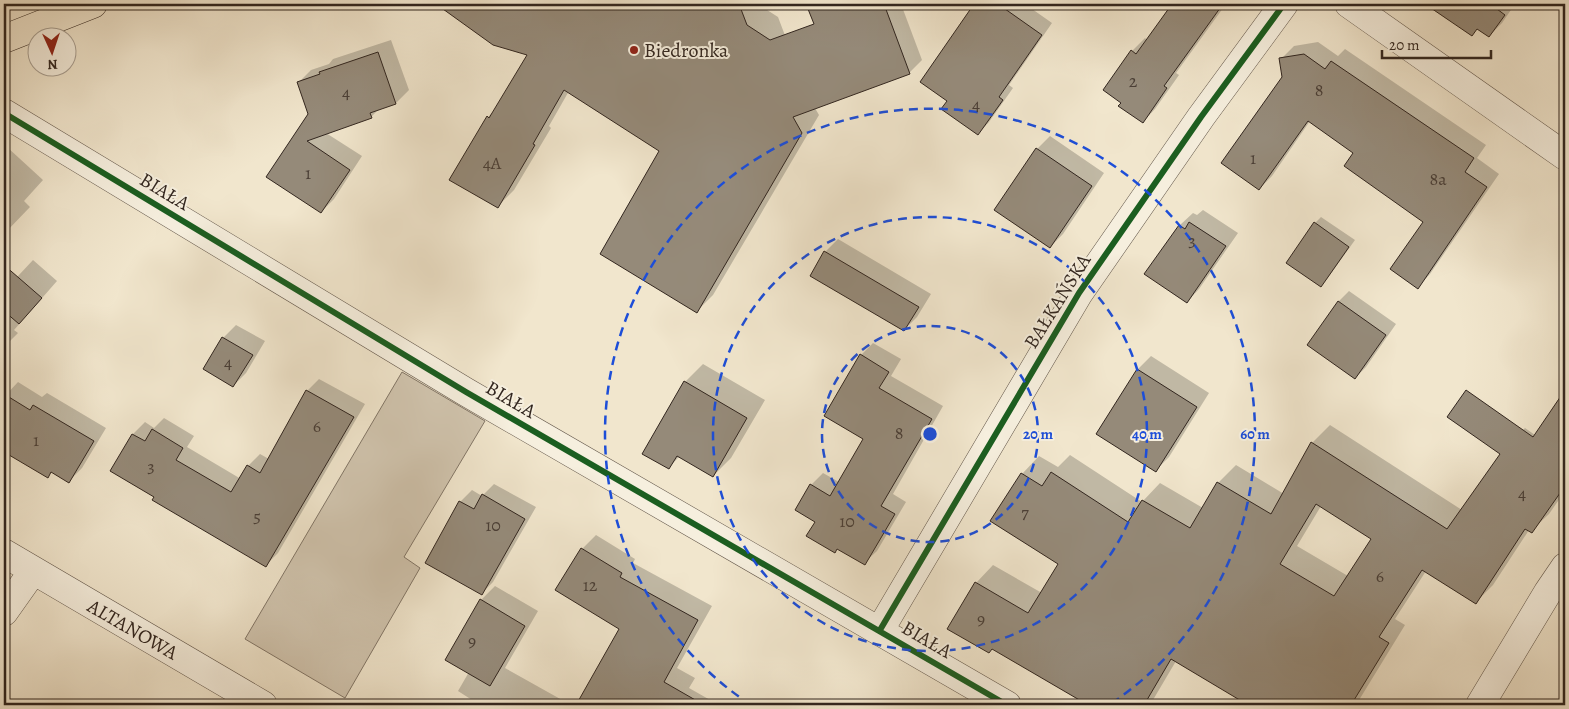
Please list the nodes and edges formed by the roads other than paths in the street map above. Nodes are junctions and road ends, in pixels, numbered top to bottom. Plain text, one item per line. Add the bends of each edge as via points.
1 (93, 4) edge
2 (1284, 4) edge
3 (1349, 4) edge
4 (4, 39) edge
5 (4, 113) edge
6 (1565, 156) edge
7 (4, 554) edge
8 (1565, 567) edge
9 (33, 570) junction
10 (4, 612) edge
11 (880, 630) junction
12 (263, 705) edge
13 (1008, 705) edge
14 (1480, 705) edge

1 - 4 main road
2 - 11 street, BAŁKAŃSKA via 1079,293
3 - 6 street
5 - 11 street, BIAŁA via 466,392
7 - 9 street, ALTANOWA
8 - 14 street
9 - 10 street
9 - 12 street, ALTANOWA
11 - 13 street, BIAŁA

